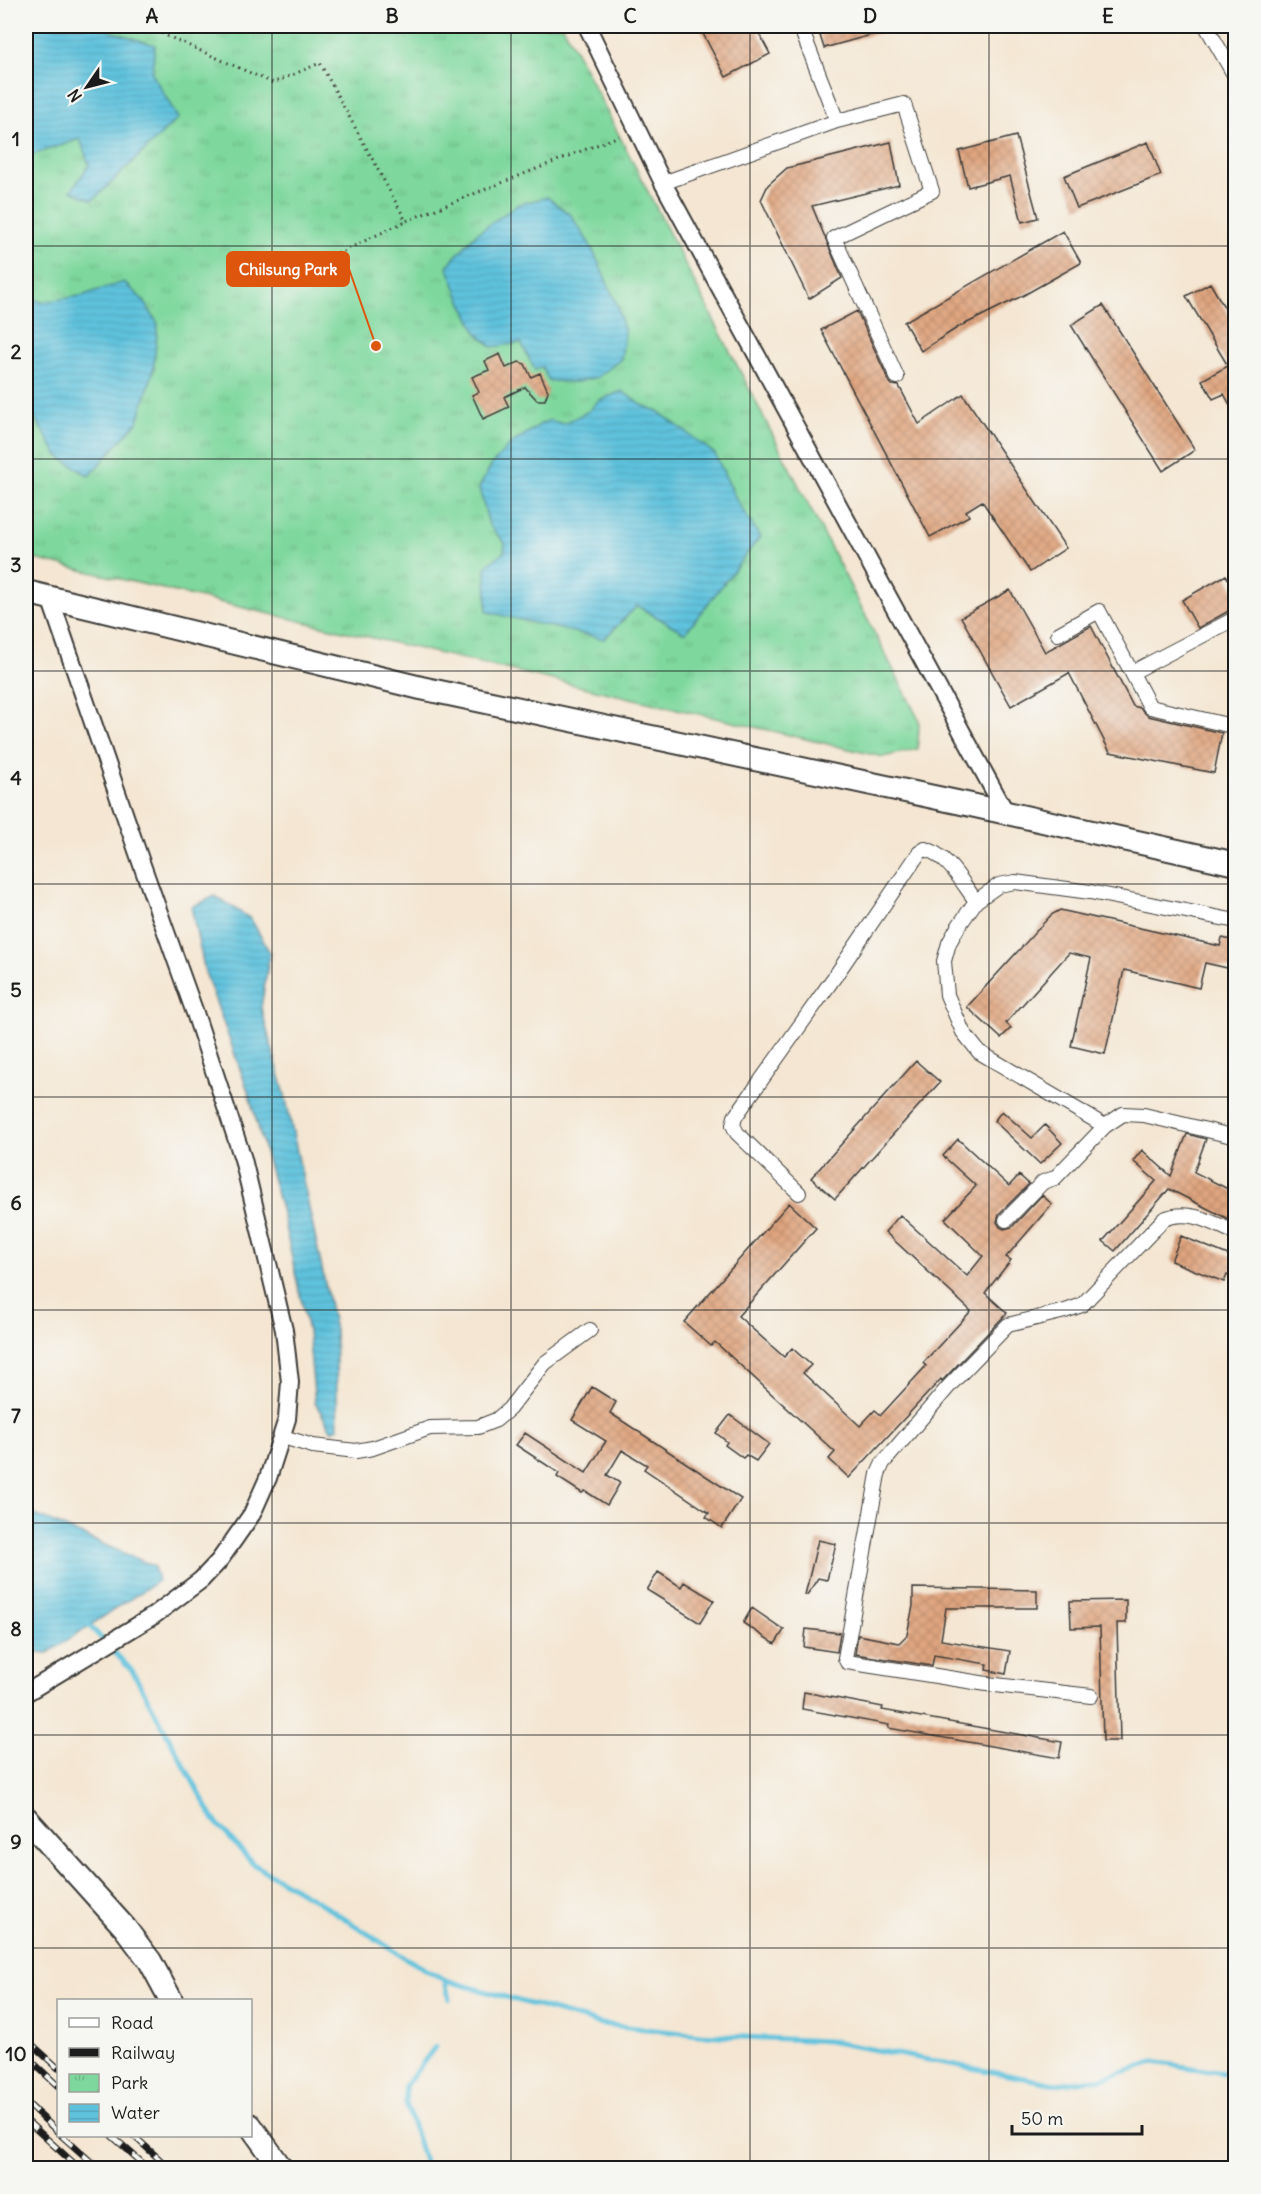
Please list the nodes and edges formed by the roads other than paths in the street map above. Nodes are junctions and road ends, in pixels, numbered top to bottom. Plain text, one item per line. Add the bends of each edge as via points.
1 (587, 26) edge
2 (800, 26) edge
3 (1206, 26) edge
4 (1236, 78) edge
5 (837, 121) junction
6 (663, 183) junction
7 (897, 377) dead end
8 (26, 592) edge
9 (50, 598) junction
10 (1236, 618) edge
11 (1058, 634) dead end
12 (1133, 672) junction
13 (1236, 727) edge
14 (1006, 813) junction
15 (1236, 864) edge
16 (976, 901) junction
17 (1236, 921) edge
18 (1105, 1126) junction
19 (1236, 1137) edge
20 (799, 1193) dead end
21 (1006, 1220) dead end
22 (1236, 1233) edge
23 (590, 1330) dead end
24 (283, 1437) junction
25 (26, 1693) edge
26 (1091, 1696) dead end
27 (26, 1818) edge
28 (170, 1999) edge
29 (252, 2128) edge
30 (281, 2169) edge

1 - 6 street
2 - 5 street
3 - 4 street
5 - 6 street
5 - 7 street via 904,104 932,191 834,238
6 - 14 street
8 - 9 main road
9 - 14 main road via 421,688
9 - 24 street via 243,1160 284,1330 290,1382
10 - 12 street
11 - 12 street via 1099,611
12 - 13 street via 1150,707
14 - 15 main road
16 - 17 street via 999,885 1029,883
16 - 18 street via 949,943 944,961 946,995 963,1032 979,1052
16 - 20 street via 943,858 925,849 919,853 735,1117 737,1133
18 - 19 street via 1123,1114 1144,1115
18 - 21 street via 1055,1178 1043,1182
22 - 26 street via 1186,1214 1164,1219 1082,1305 1008,1325 949,1386 883,1463 879,1474 847,1662
23 - 24 street via 544,1363 509,1409 478,1427 430,1428 356,1451 313,1446
24 - 25 street via 252,1514 201,1580 153,1616
27 - 28 main road via 125,1928 150,1961
29 - 30 main road

